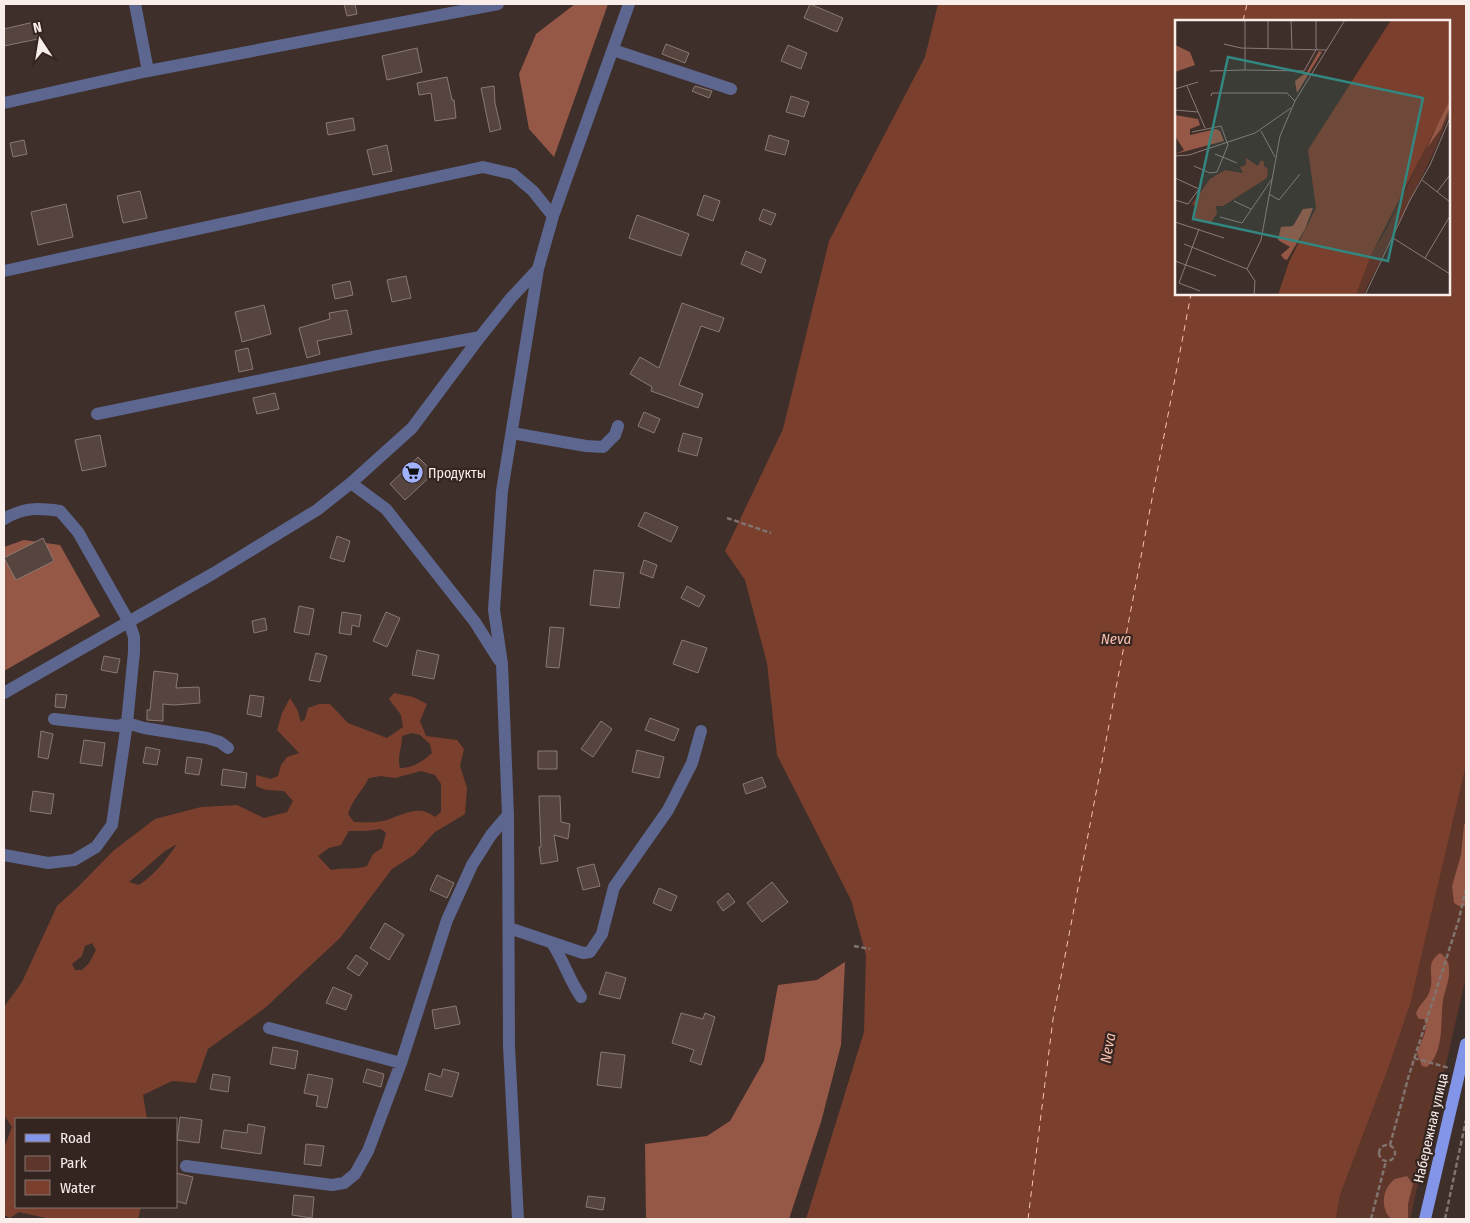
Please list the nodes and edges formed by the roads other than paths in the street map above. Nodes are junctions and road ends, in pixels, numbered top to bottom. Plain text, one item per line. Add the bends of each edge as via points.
1 (135, 4) edge
2 (498, 4) edge
3 (630, 4) edge
4 (613, 50) junction
5 (148, 72) junction
6 (731, 89) dead end
7 (4, 103) edge
8 (553, 216) junction
9 (538, 269) junction
10 (4, 270) edge
11 (480, 337) junction
12 (97, 414) dead end
13 (618, 426) dead end
14 (512, 433) junction
15 (351, 483) junction
16 (4, 518) edge
17 (128, 622) junction
18 (502, 664) junction
19 (4, 693) edge
20 (54, 719) dead end
21 (127, 723) junction
22 (701, 732) dead end
23 (228, 748) dead end
24 (508, 815) junction
25 (4, 855) edge
26 (509, 928) junction
27 (552, 943) junction
28 (581, 998) dead end
29 (269, 1028) dead end
30 (1466, 1048) edge
31 (401, 1063) junction
32 (186, 1166) dead end
33 (518, 1219) edge
34 (1425, 1219) edge

1 - 5 street
2 - 5 street
3 - 4 street
4 - 6 street
4 - 8 street
5 - 7 street
8 - 9 street
8 - 10 street via 533,191 513,174 483,167
9 - 11 street
9 - 14 street
11 - 12 street
11 - 15 street via 412,428
13 - 14 street via 615,435 603,447
14 - 18 street via 502,491 494,610
15 - 17 street via 317,510
15 - 18 street via 386,509 475,622
16 - 17 street via 35,508 60,511 78,532
17 - 19 street
17 - 21 street via 134,637 134,652
18 - 24 street
20 - 21 street via 118,726
21 - 23 street via 207,738
21 - 25 street via 112,825 96,847 74,860 48,863
22 - 27 street via 692,763 668,810 614,887 602,934 590,952 583,954
24 - 26 street
24 - 31 street via 491,834 472,865 447,920
26 - 27 street
26 - 33 street via 509,1046
27 - 28 street
29 - 31 street
30 - 34 main road, Набережная улица
31 - 32 street via 368,1151 355,1174 344,1183 332,1185

